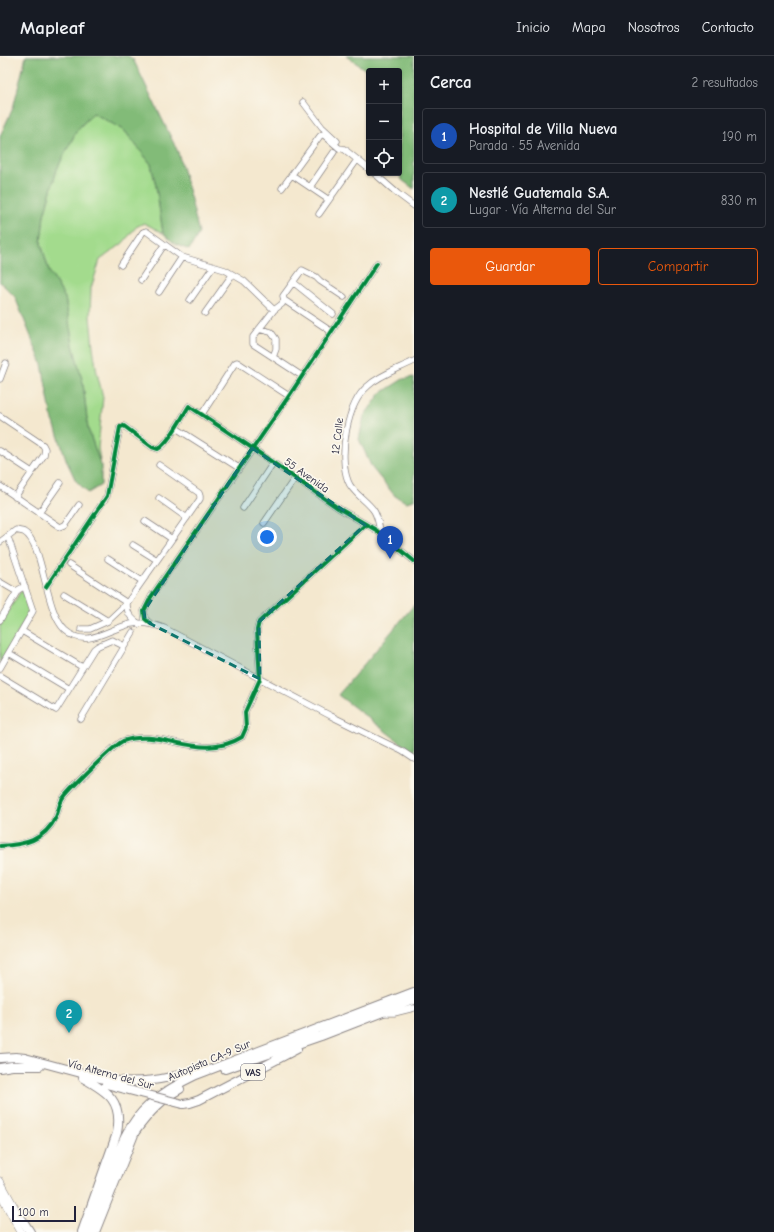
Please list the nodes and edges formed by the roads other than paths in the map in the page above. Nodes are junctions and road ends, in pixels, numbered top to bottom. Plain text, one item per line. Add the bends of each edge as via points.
1 (303, 102) dead end
2 (346, 150) junction
3 (334, 152) dead end
4 (357, 160) junction
5 (366, 167) edge
6 (292, 175) junction
7 (377, 176) edge
8 (282, 188) dead end
9 (310, 188) junction
10 (329, 200) junction
11 (414, 206) edge
12 (319, 214) dead end
13 (164, 245) junction
14 (182, 257) junction
15 (377, 263) dead end
16 (121, 265) dead end
17 (213, 266) junction
18 (232, 275) junction
19 (140, 280) dead end
20 (293, 282) junction
21 (159, 292) dead end
22 (344, 297) dead end
23 (190, 300) dead end
24 (284, 300) junction
25 (274, 310) junction
26 (204, 313) dead end
27 (333, 314) dead end
28 (259, 329) junction
29 (332, 332) junction
30 (273, 357) junction
31 (414, 361) edge
32 (6, 363) dead end
33 (302, 376) junction
34 (0, 379) edge
35 (289, 396) junction
36 (202, 414) junction
37 (0, 416) edge
38 (176, 428) junction
39 (252, 448) junction
40 (0, 451) edge
41 (273, 463) junction
42 (159, 465) dead end
43 (239, 468) junction
44 (32, 472) junction
45 (295, 478) junction
46 (60, 483) dead end
47 (0, 486) edge
48 (15, 497) junction
49 (159, 498) dead end
50 (79, 505) dead end
51 (244, 508) dead end
52 (39, 513) junction
53 (187, 518) junction
54 (145, 521) dead end
55 (264, 523) dead end
56 (365, 525) junction
57 (381, 535) junction
58 (172, 539) junction
59 (9, 540) dead end
60 (0, 542) edge
61 (133, 544) dead end
62 (108, 559) dead end
63 (157, 560) junction
64 (414, 561) edge
65 (69, 565) dead end
66 (142, 581) junction
67 (0, 582) edge
68 (25, 586) junction
69 (46, 587) junction
70 (17, 592) junction
71 (64, 594) dead end
72 (127, 603) junction
73 (2, 612) edge
74 (0, 620) edge
75 (108, 621) junction
76 (139, 624) junction
77 (151, 624) junction
78 (81, 629) dead end
79 (22, 631) junction
80 (133, 632) dead end
81 (124, 646) junction
82 (9, 653) junction
83 (82, 667) junction
84 (0, 668) edge
85 (0, 676) edge
86 (260, 679) junction
87 (69, 689) junction
88 (81, 719) dead end
89 (414, 759) edge
90 (0, 846) edge
91 (414, 992) edge
92 (414, 1000) edge
93 (414, 1008) edge
94 (378, 1014) junction
95 (321, 1036) junction
96 (0, 1058) edge
97 (0, 1062) edge
98 (40, 1066) junction
99 (0, 1068) edge
100 (208, 1070) junction
101 (82, 1078) junction
102 (116, 1156) junction
103 (0, 1181) edge
104 (0, 1194) edge
105 (19, 1215) joint
106 (85, 1220) junction
107 (21, 1232) edge
108 (29, 1232) edge
109 (82, 1232) edge
110 (89, 1232) edge
111 (95, 1232) edge

1 - 2 street via 322,127
2 - 4 street
2 - 6 street via 339,148 323,134
3 - 9 street
4 - 5 street
4 - 10 street
6 - 8 street
6 - 9 street
7 - 11 street
9 - 10 street
10 - 12 street
13 - 14 street
13 - 16 street via 149,232 143,232
13 - 19 street
14 - 17 street
14 - 21 street
15 - 29 street
17 - 18 street
17 - 23 street
18 - 25 street via 244,281
18 - 26 street
20 - 22 street via 302,270
20 - 24 street via 283,296
20 - 27 street
24 - 25 street
24 - 29 street
25 - 28 street
28 - 30 street via 271,332 276,339
28 - 30 street via 253,337 253,344
29 - 33 street
30 - 33 street
31 - 57 street, 12 Calle via 367,386 349,415 344,452 345,472 348,482 374,511
32 - 34 street
33 - 35 street
35 - 36 street via 237,362
35 - 39 street
36 - 38 street, 55 Avenida via 189,406
36 - 39 street, 55 Avenida
37 - 44 street via 46,449
38 - 43 street
38 - 69 street via 158,450 124,426 120,427 107,496
39 - 41 street, 55 Avenida
39 - 43 street
40 - 44 street
41 - 45 street, 55 Avenida
41 - 51 street
42 - 53 street via 199,493 200,499
43 - 77 street via 144,609 145,619
44 - 48 street
45 - 55 street
45 - 56 street, 55 Avenida
46 - 52 street
47 - 48 street
48 - 52 street
49 - 53 street
50 - 52 street via 65,526 61,527
53 - 58 street
54 - 58 street
56 - 57 street, 55 Avenida
56 - 86 street via 259,622 257,630
57 - 64 street, 55 Avenida
58 - 63 street
59 - 68 street
60 - 69 street via 16,530 27,534 36,548
61 - 63 street
62 - 66 street
63 - 66 street
65 - 72 street
66 - 72 street
67 - 70 street
68 - 70 street
68 - 79 street via 33,611
69 - 76 street via 59,622 64,630 75,637 96,638 131,624
70 - 73 street
71 - 75 street
72 - 75 street
72 - 76 street via 129,615
73 - 74 street
75 - 78 street via 90,629
76 - 77 street
77 - 86 street via 164,628
79 - 82 street
79 - 83 street
80 - 81 street
81 - 83 street via 113,640 98,646
81 - 88 street
82 - 84 street
82 - 87 street
83 - 87 street
85 - 87 street via 56,710
86 - 89 street
86 - 90 street via 245,712 246,728 240,738 212,747 141,738 118,744 63,798 52,822 40,836 20,845
91 - 100 highway, Autopista CA-9 Sur
92 - 94 highway, Autopista CA-9 Sur
93 - 94 street
94 - 95 highway, Autopista CA-9 Sur
95 - 101 highway, Vía Alterna del Sur / VAS, bridge via 190,1104
95 - 111 highway, Autopista CA-9 Sur via 198,1080 177,1090 157,1105 141,1123 131,1141
96 - 100 highway, Vía Alterna del Sur via 16,1056 119,1081 154,1081
97 - 98 highway, Vía Alterna del Sur / VAS via 16,1061
98 - 99 highway
98 - 101 highway, Vía Alterna del Sur / VAS
100 - 102 highway, Autopista CA-9 Sur via 166,1090 148,1105 128,1130
101 - 106 highway via 112,1098 119,1116 117,1132
102 - 106 highway
102 - 110 highway, Autopista CA-9 Sur
103 - 105 main road
104 - 107 main road
105 - 108 highway
106 - 109 highway

